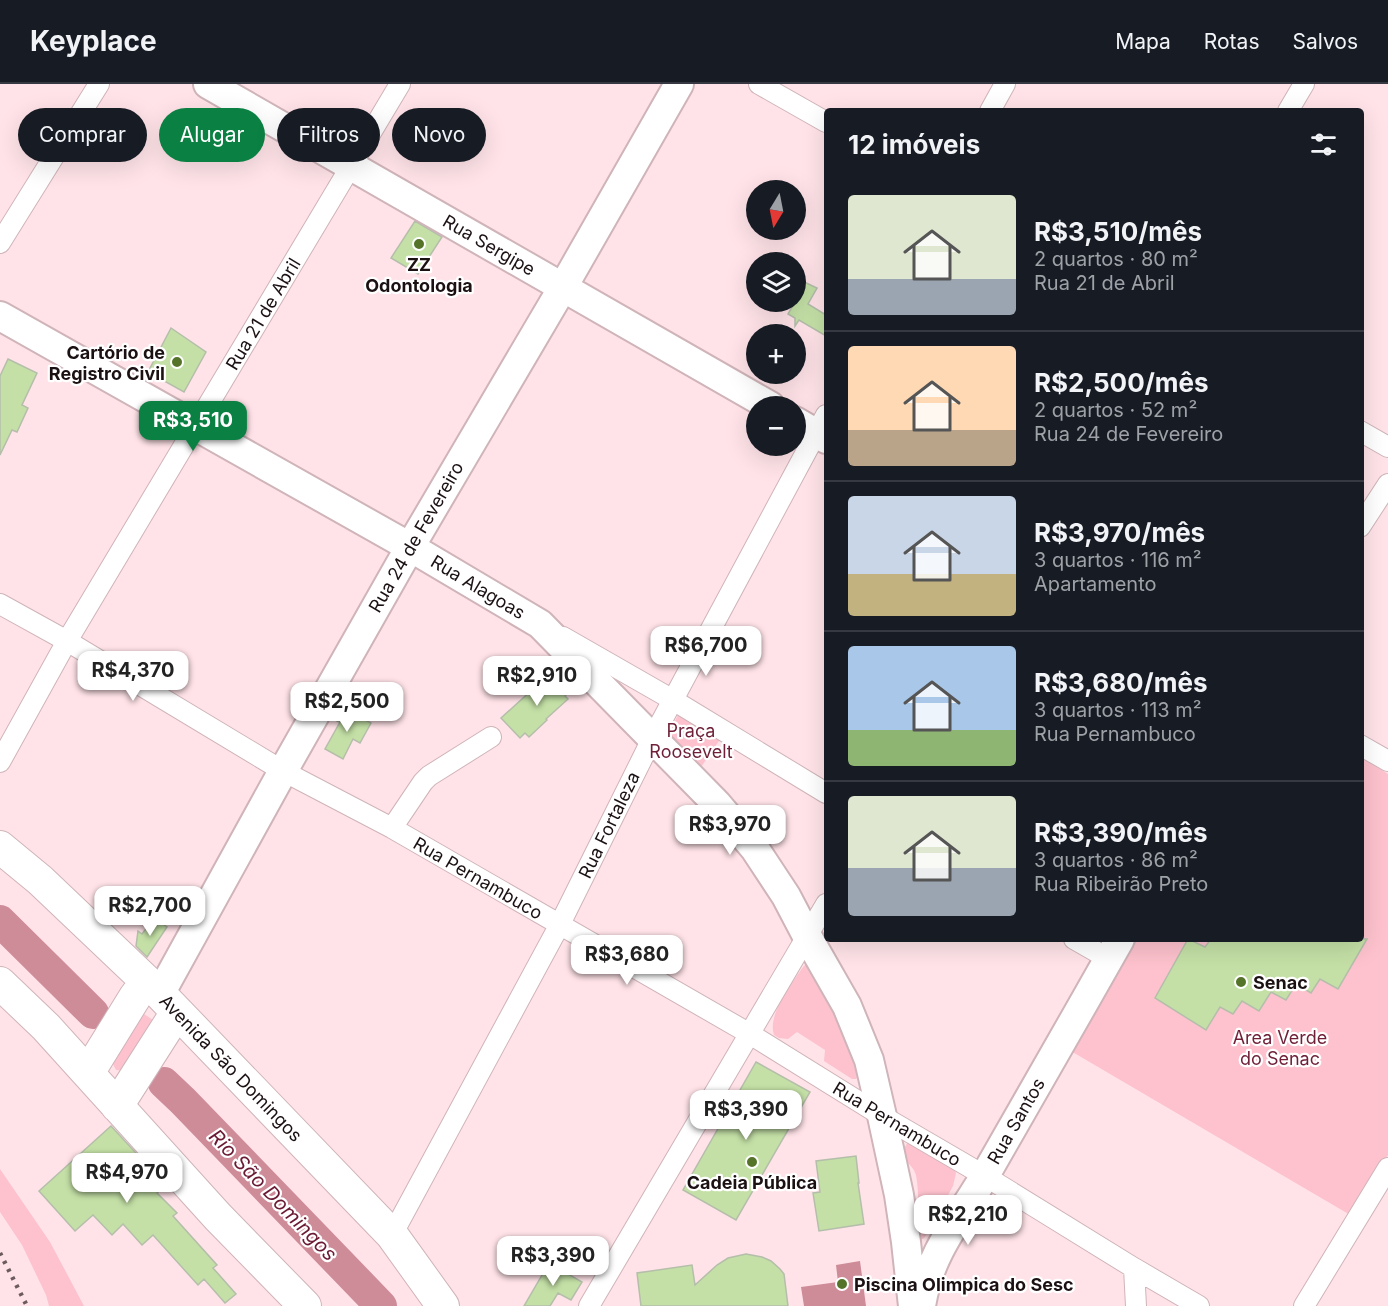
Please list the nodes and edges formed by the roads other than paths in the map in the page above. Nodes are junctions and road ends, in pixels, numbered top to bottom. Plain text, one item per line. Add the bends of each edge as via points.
1 (99, 84) edge
2 (208, 84) edge
3 (400, 84) edge
4 (679, 84) edge
5 (759, 84) edge
6 (1005, 84) edge
7 (1304, 84) edge
8 (992, 108) edge
9 (1290, 108) edge
10 (824, 121) edge
11 (351, 166) junction
12 (0, 243) edge
13 (563, 287) junction
14 (0, 315) edge
15 (753, 396) edge
16 (195, 426) junction
17 (816, 427) edge
18 (1364, 433) edge
19 (1388, 447) edge
20 (1388, 484) edge
21 (1364, 521) edge
22 (410, 547) junction
23 (0, 604) edge
24 (540, 624) junction
25 (68, 641) junction
26 (673, 700) junction
27 (491, 737) dead end
28 (653, 737) junction
29 (1364, 747) edge
30 (1388, 761) edge
31 (0, 762) edge
32 (283, 771) junction
33 (824, 792) edge
34 (392, 828) junction
35 (0, 847) edge
36 (824, 907) edge
37 (559, 926) junction
38 (807, 936) junction
39 (1086, 942) edge
40 (1114, 949) edge
41 (0, 983) edge
42 (157, 1004) junction
43 (750, 1034) junction
44 (91, 1068) junction
45 (124, 1096) junction
46 (882, 1116) junction
47 (1388, 1168) edge
48 (985, 1176) junction
49 (392, 1235) junction
50 (906, 1242) junction
51 (940, 1246) junction
52 (1134, 1268) junction
53 (305, 1306) edge
54 (443, 1306) edge
55 (589, 1306) edge
56 (913, 1306) edge
57 (921, 1306) edge
58 (1136, 1306) edge
59 (1199, 1306) edge
60 (1304, 1306) edge

1 - 12 street
2 - 11 street, Rua Sergipe
3 - 11 street, Rua 21 de Abril
4 - 13 street, Rua 24 de Fevereiro
5 - 10 street
6 - 8 street
7 - 9 street
11 - 13 street, Rua Sergipe
11 - 16 street, Rua 21 de Abril
13 - 15 street, Rua Sergipe
13 - 22 street, Rua 24 de Fevereiro
14 - 16 street, Rua Alagoas
16 - 22 street, Rua Alagoas
16 - 25 street, Rua 21 de Abril
17 - 26 street, Rua Fortaleza
18 - 19 street
20 - 21 street
22 - 24 street, Rua Alagoas
22 - 32 street, Rua 24 de Fevereiro
23 - 25 street, Rua Pernambuco
24 - 26 street, Rua Alagoas
24 - 28 street
25 - 31 street, Rua 21 de Abril
25 - 32 street, Rua Pernambuco
26 - 28 street, Rua Fortaleza
26 - 33 street, Rua Alagoas
27 - 34 street via 429,776
28 - 37 street, Rua Fortaleza
28 - 38 street via 755,849
29 - 30 street
32 - 34 street, Rua Pernambuco
32 - 42 street, Rua 24 de Fevereiro
34 - 37 street, Rua Pernambuco
35 - 42 main road, Avenida São Domingos via 39,880
36 - 38 street
37 - 43 street, Rua Pernambuco
37 - 49 street, Rua Fortaleza
38 - 43 street
38 - 46 street via 847,1006 868,1060
39 - 40 street
40 - 48 street, Rua Santos
41 - 44 main road
42 - 44 main road
42 - 45 main road
42 - 49 main road, Avenida São Domingos
43 - 46 street, Rua Pernambuco
43 - 55 street
44 - 45 main road
45 - 53 main road via 218,1217
46 - 48 street, Rua Pernambuco
46 - 50 street
47 - 60 street
48 - 51 street, Rua Santos
48 - 52 street, Rua Pernambuco
49 - 54 main road, Avenida São Domingos
50 - 51 street via 922,1253
50 - 56 street
51 - 57 street, Rua Santos
52 - 58 street
52 - 59 street, Rua Pernambuco

